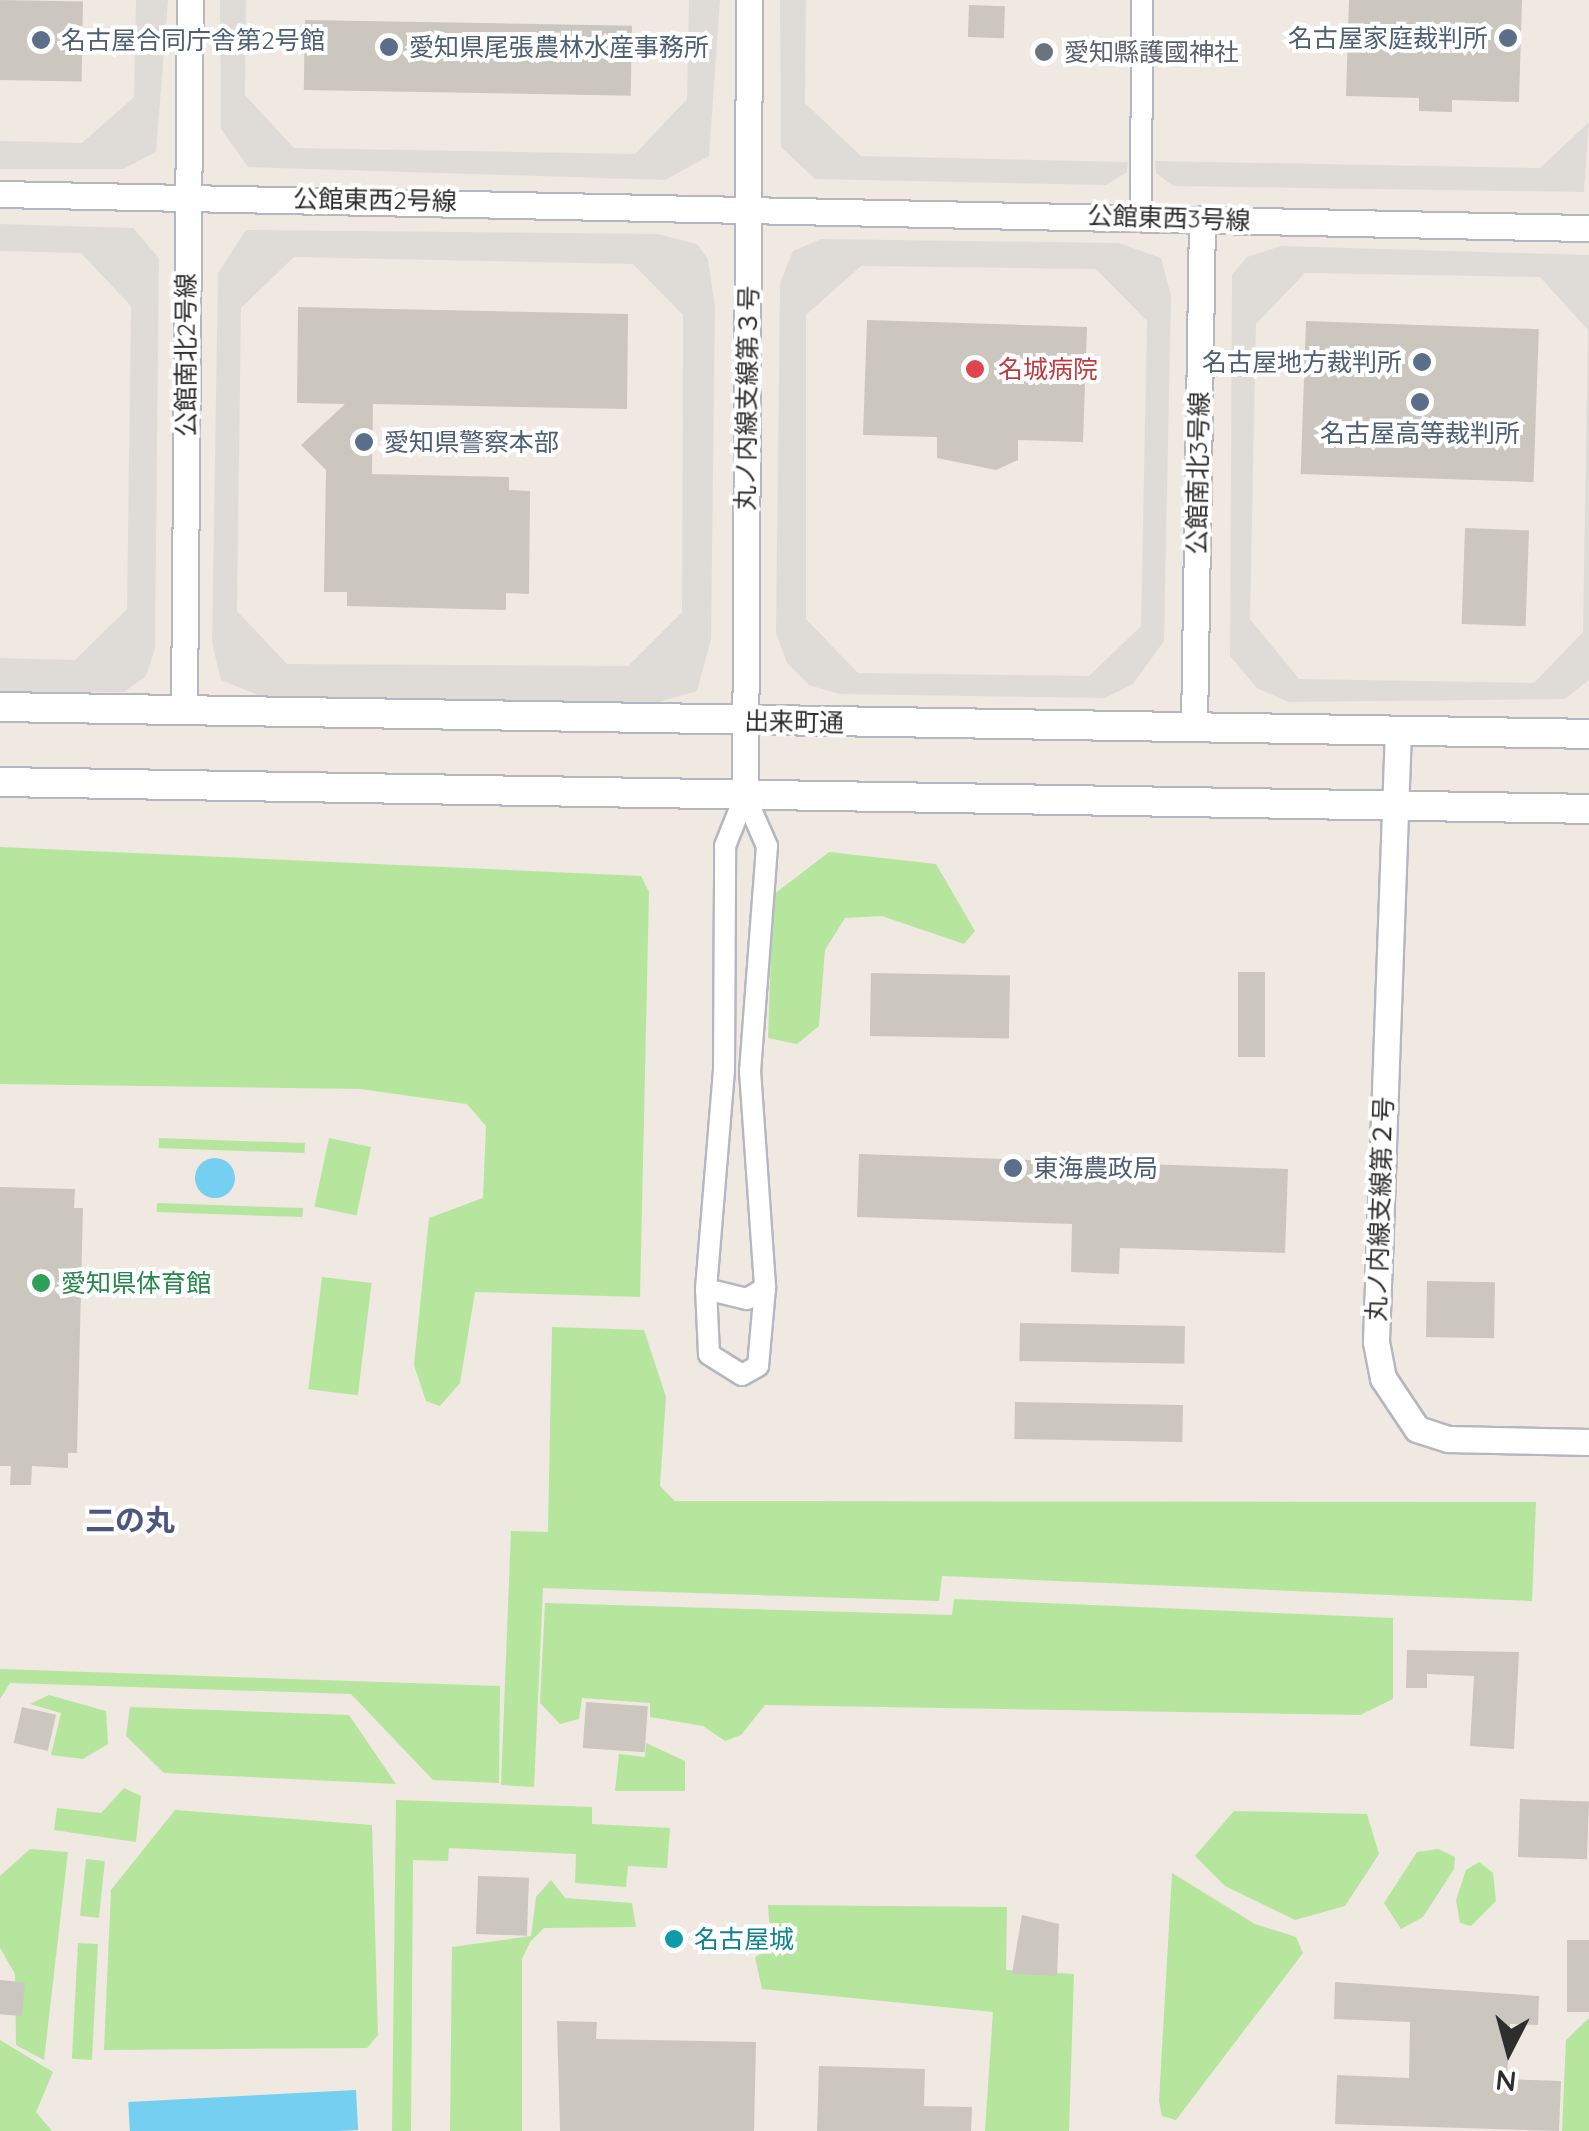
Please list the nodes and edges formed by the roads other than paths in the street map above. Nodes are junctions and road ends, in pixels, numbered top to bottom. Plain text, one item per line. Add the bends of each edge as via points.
1 (190, 0) edge
2 (749, 0) edge
3 (1142, 0) edge
4 (0, 194) edge
5 (186, 196) junction
6 (749, 207) junction
7 (1141, 217) junction
8 (1202, 218) junction
9 (1589, 228) edge
10 (0, 707) edge
11 (184, 709) junction
12 (744, 722) junction
13 (1194, 727) junction
14 (1398, 729) junction
15 (1589, 734) edge
16 (0, 782) edge
17 (745, 796) junction
18 (1395, 804) junction
19 (1589, 809) edge
20 (765, 1288) junction
21 (706, 1289) junction
22 (1589, 1442) edge

1 - 5 street, 公館南北2号線
2 - 6 street, 丸ノ内線支線第３号
3 - 7 street
4 - 5 street, 公館東西2号線
5 - 6 street, 公館東西2号線
5 - 11 street, 公館南北2号線
6 - 7 street, 公館東西3号線
6 - 12 street, 丸ノ内線支線第３号
7 - 8 street, 公館東西3号線
8 - 9 street, 公館東西3号線
8 - 13 street, 公館南北3号線
10 - 11 main road, 出来町通
11 - 12 main road, 出来町通
12 - 13 main road, 出来町通
12 - 17 street, 丸ノ内線支線第３号
13 - 14 main road, 出来町通
14 - 15 main road, 出来町通
14 - 18 street
16 - 17 main road
17 - 18 main road
17 - 20 street via 767,846 750,1071
17 - 21 street via 725,846 724,1070
18 - 19 main road
18 - 22 street, 丸ノ内線支線第２号 via 1376,1342 1383,1378 1417,1429 1448,1438
20 - 21 street via 747,1299
20 - 21 street via 758,1366 742,1374 709,1354

